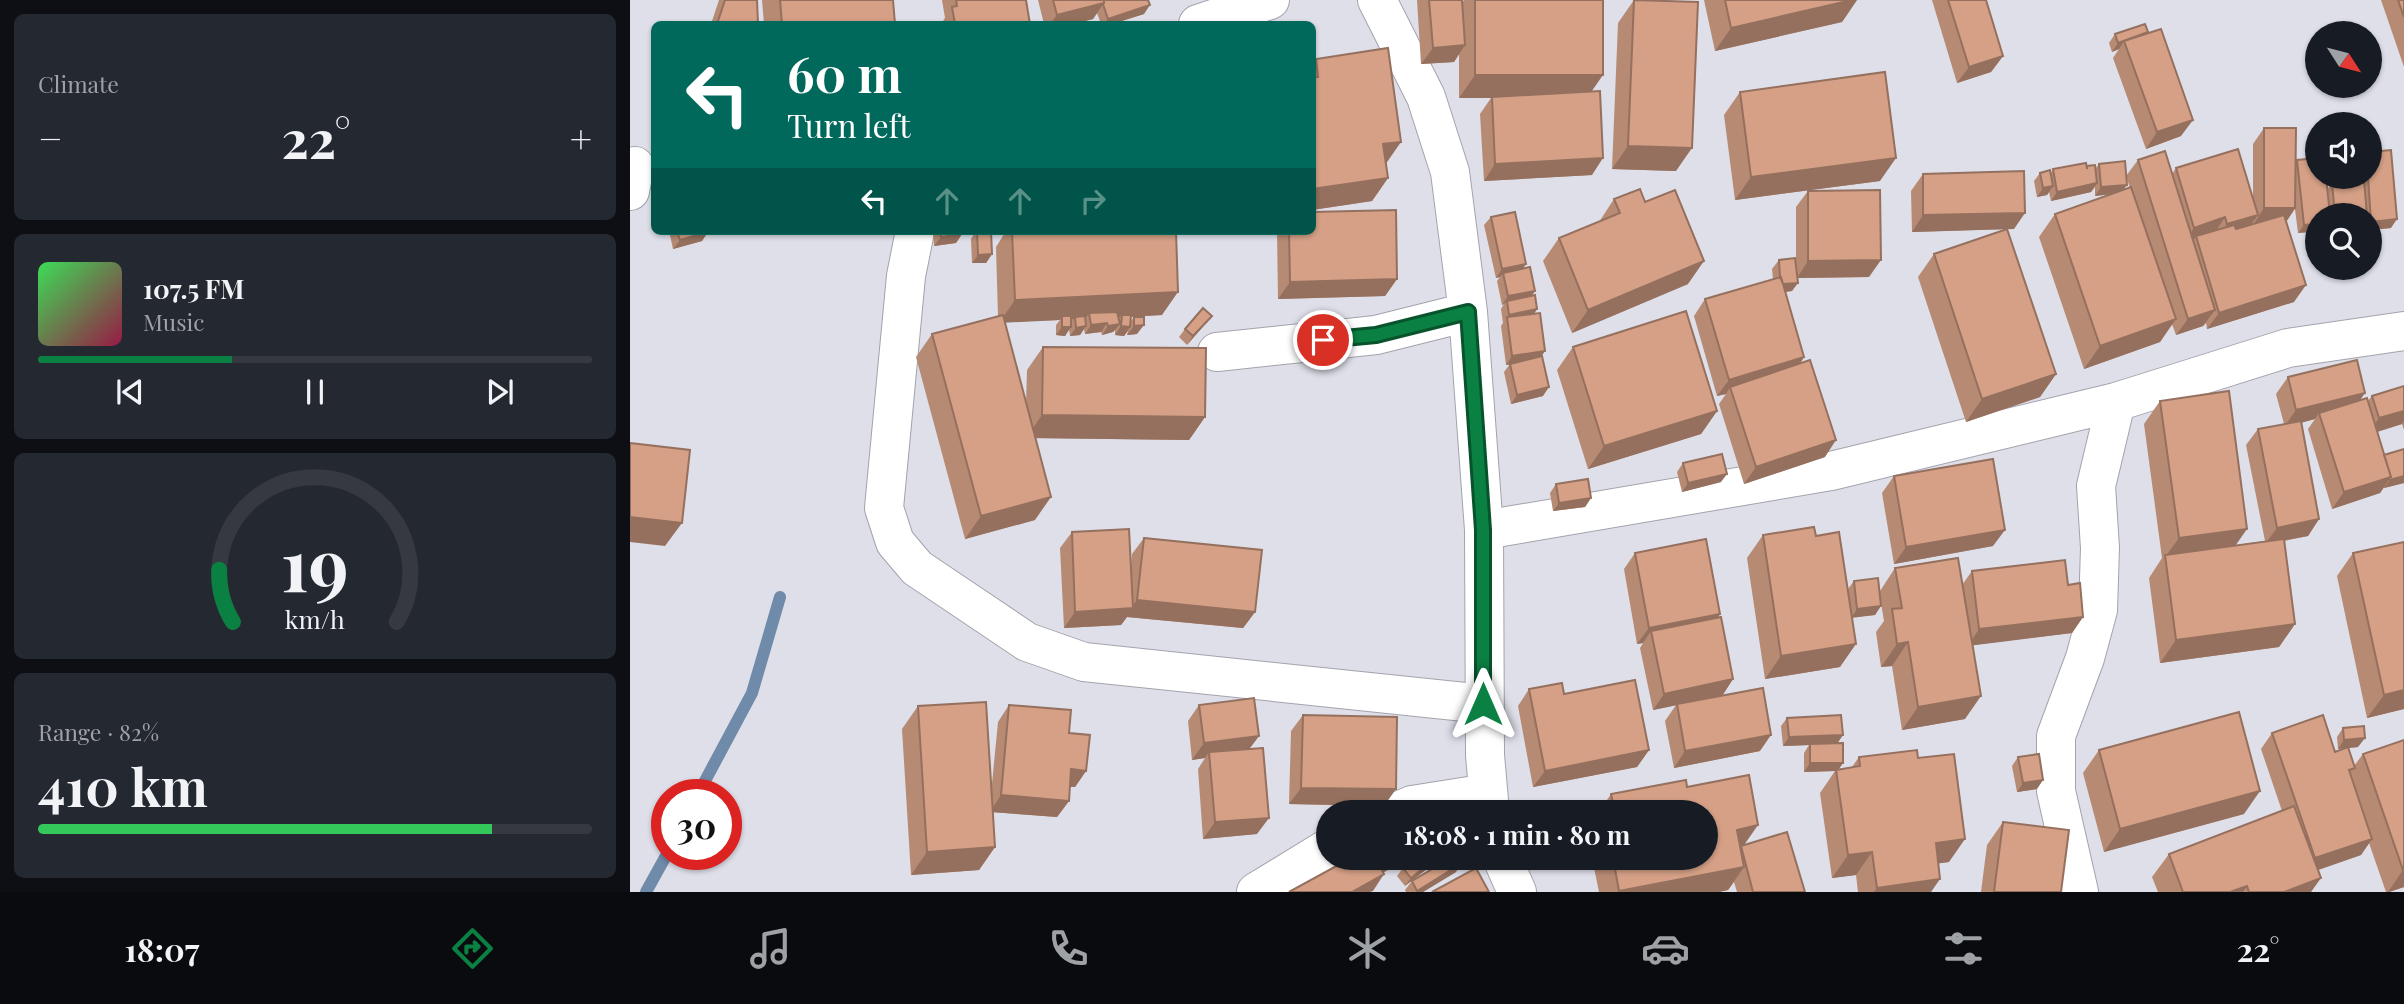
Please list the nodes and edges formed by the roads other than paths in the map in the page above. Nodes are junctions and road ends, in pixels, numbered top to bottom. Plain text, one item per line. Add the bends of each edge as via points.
1 (1270, 0) edge
2 (1377, 0) edge
3 (1207, 21) edge
4 (914, 235) edge
5 (1468, 312) junction
6 (2404, 331) edge
7 (1217, 352) dead end
8 (2116, 402) junction
9 (1483, 530) junction
10 (1483, 704) junction
11 (1489, 800) edge
12 (1316, 855) edge
13 (1507, 870) edge
14 (1256, 892) edge
15 (1517, 892) edge
16 (2079, 892) edge

1 - 3 street
2 - 5 street via 1426,97 1450,172
4 - 10 street via 906,276 884,508 895,542 917,568 1027,642 1084,662
5 - 7 street via 1376,335
5 - 9 street
6 - 8 street via 2288,348
8 - 9 street via 1831,471
8 - 16 street via 2096,486 2098,610 2056,736 2056,791
9 - 10 street
10 - 11 street
12 - 14 street
13 - 15 street

